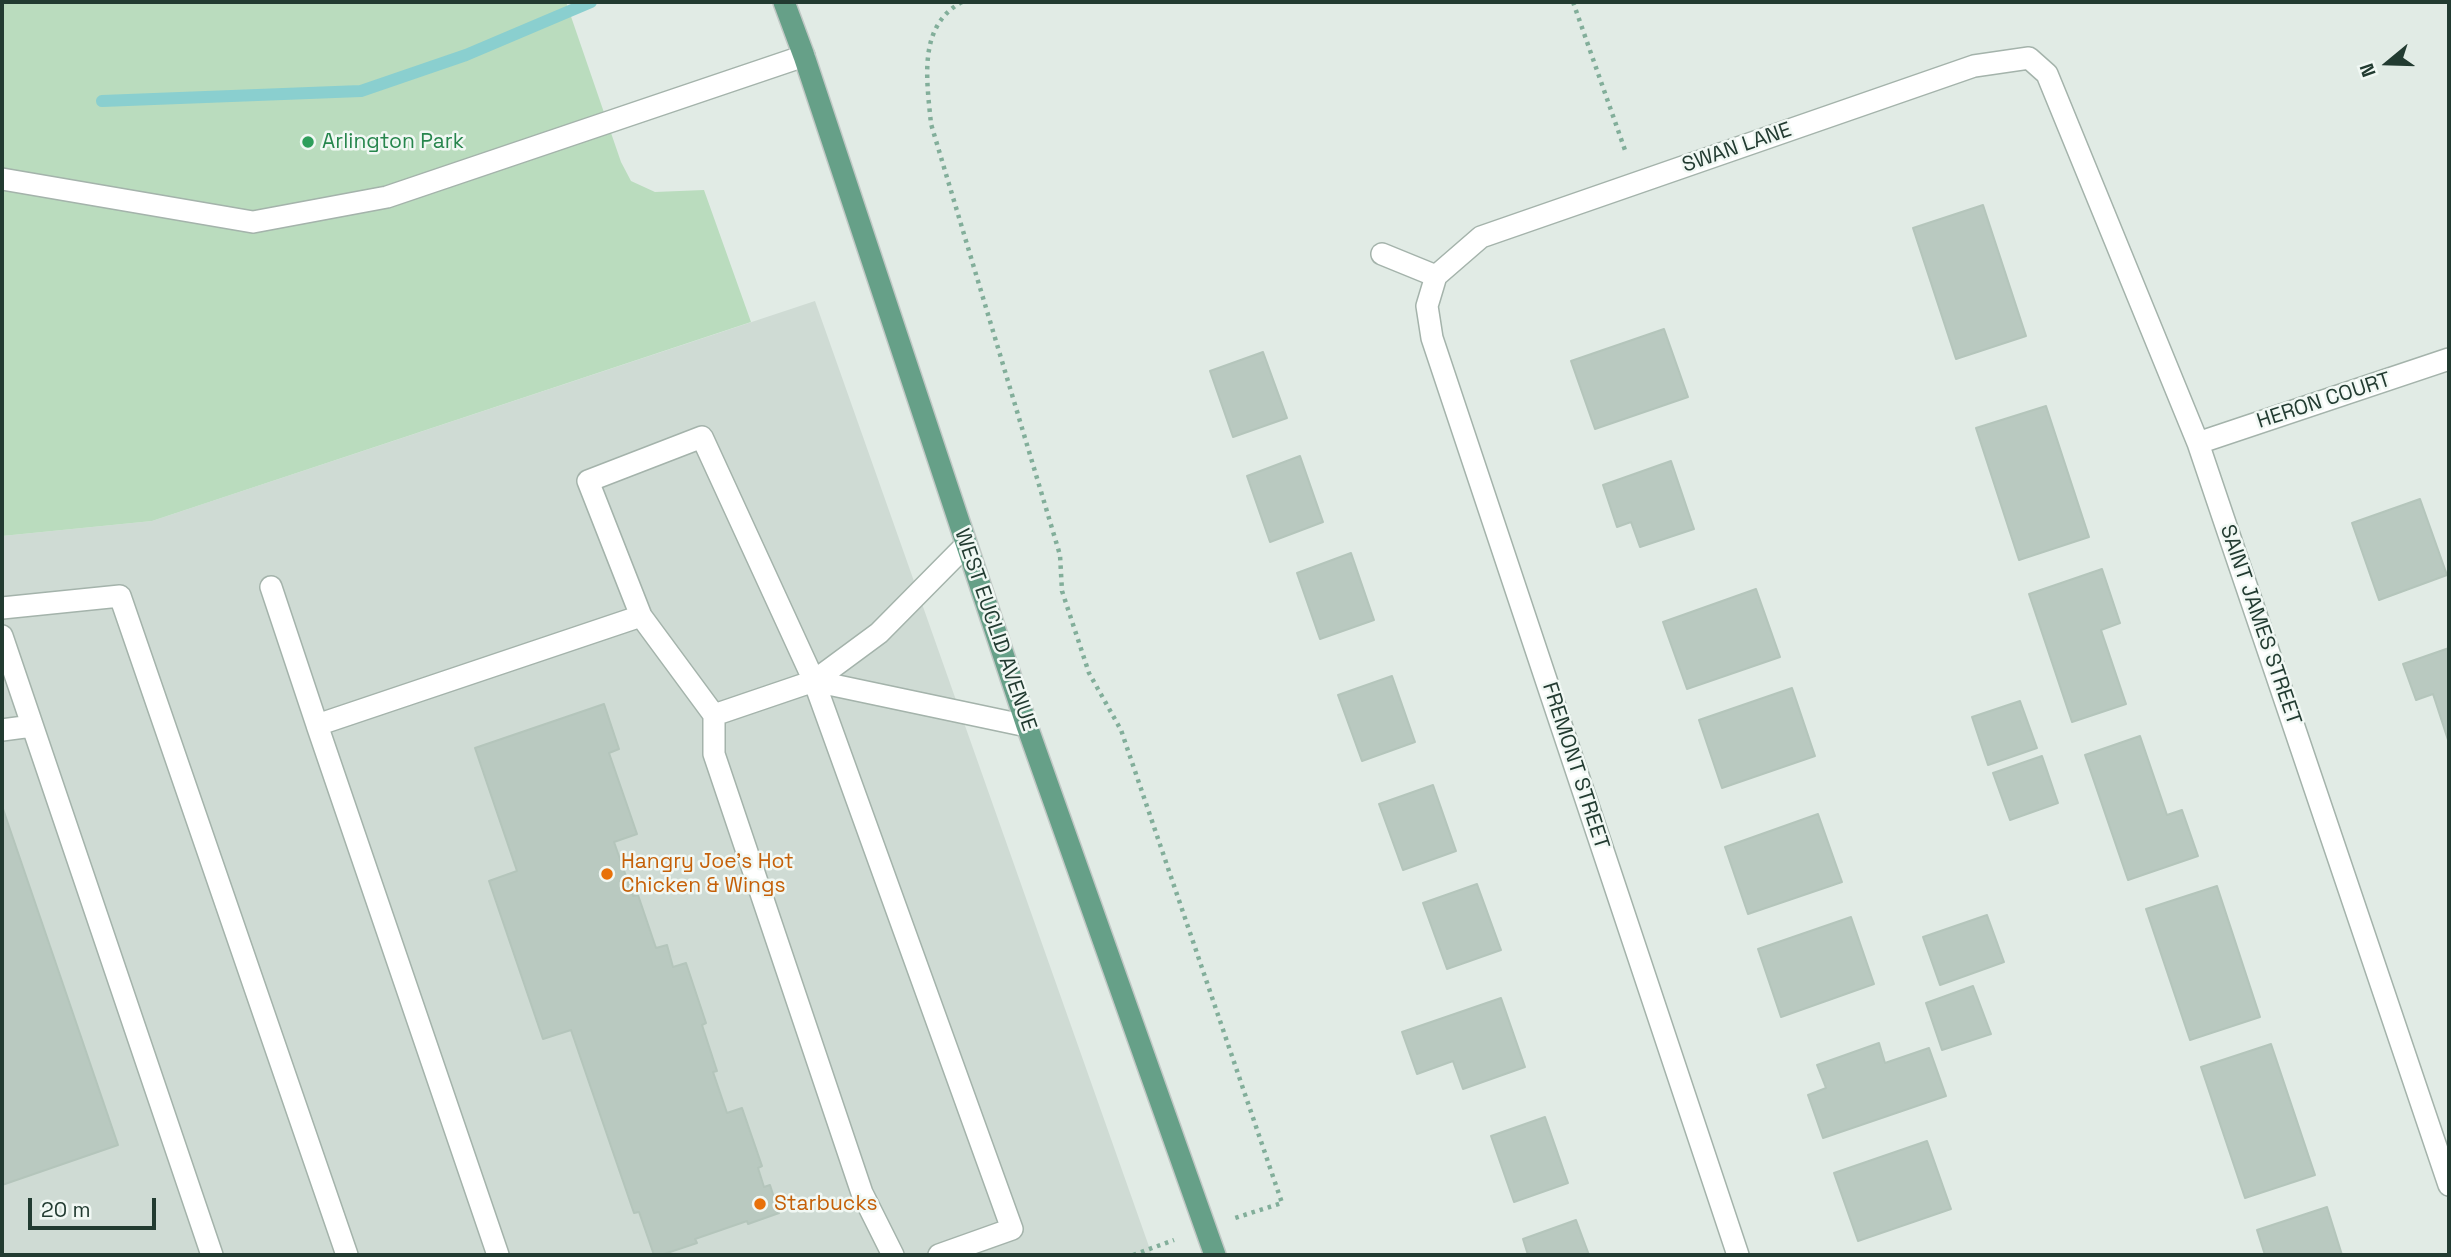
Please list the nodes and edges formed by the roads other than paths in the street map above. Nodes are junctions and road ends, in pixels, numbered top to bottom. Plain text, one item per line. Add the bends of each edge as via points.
1 (784, 2) edge
2 (804, 56) junction
3 (2047, 74) joint
4 (2, 179) edge
5 (1382, 254) dead end
6 (1437, 276) junction
7 (2449, 359) edge
8 (2199, 443) junction
9 (966, 545) junction
10 (271, 587) dead end
11 (2, 608) edge
12 (641, 616) junction
13 (2, 636) edge
14 (814, 681) junction
15 (714, 715) junction
16 (317, 725) junction
17 (32, 726) junction
18 (1027, 726) junction
19 (2, 730) edge
20 (2449, 1185) edge
21 (212, 1255) edge
22 (347, 1255) edge
23 (498, 1255) edge
24 (893, 1255) edge
25 (939, 1255) edge
26 (1215, 1255) edge
27 (1738, 1255) edge

1 - 2 main road, WEST EUCLID AVENUE
2 - 4 street via 387,197 253,222
2 - 9 main road, WEST EUCLID AVENUE
3 - 6 street, SWAN LANE via 2029,58 1974,66 1481,237
3 - 8 street, SAINT JAMES STREET
5 - 6 street
6 - 27 street, FREMONT STREET via 1427,306 1432,338
7 - 8 street, HERON COURT
8 - 20 street, SAINT JAMES STREET
9 - 14 street via 879,633
9 - 18 main road, WEST EUCLID AVENUE
10 - 16 street
11 - 22 street via 120,596
12 - 14 street via 588,481 702,437
12 - 15 street
12 - 16 street
13 - 17 street
14 - 15 street
14 - 18 street
14 - 25 street via 1012,1228
15 - 24 street via 715,754 862,1193
16 - 23 street
17 - 19 street
17 - 21 street
18 - 26 main road, WEST EUCLID AVENUE

